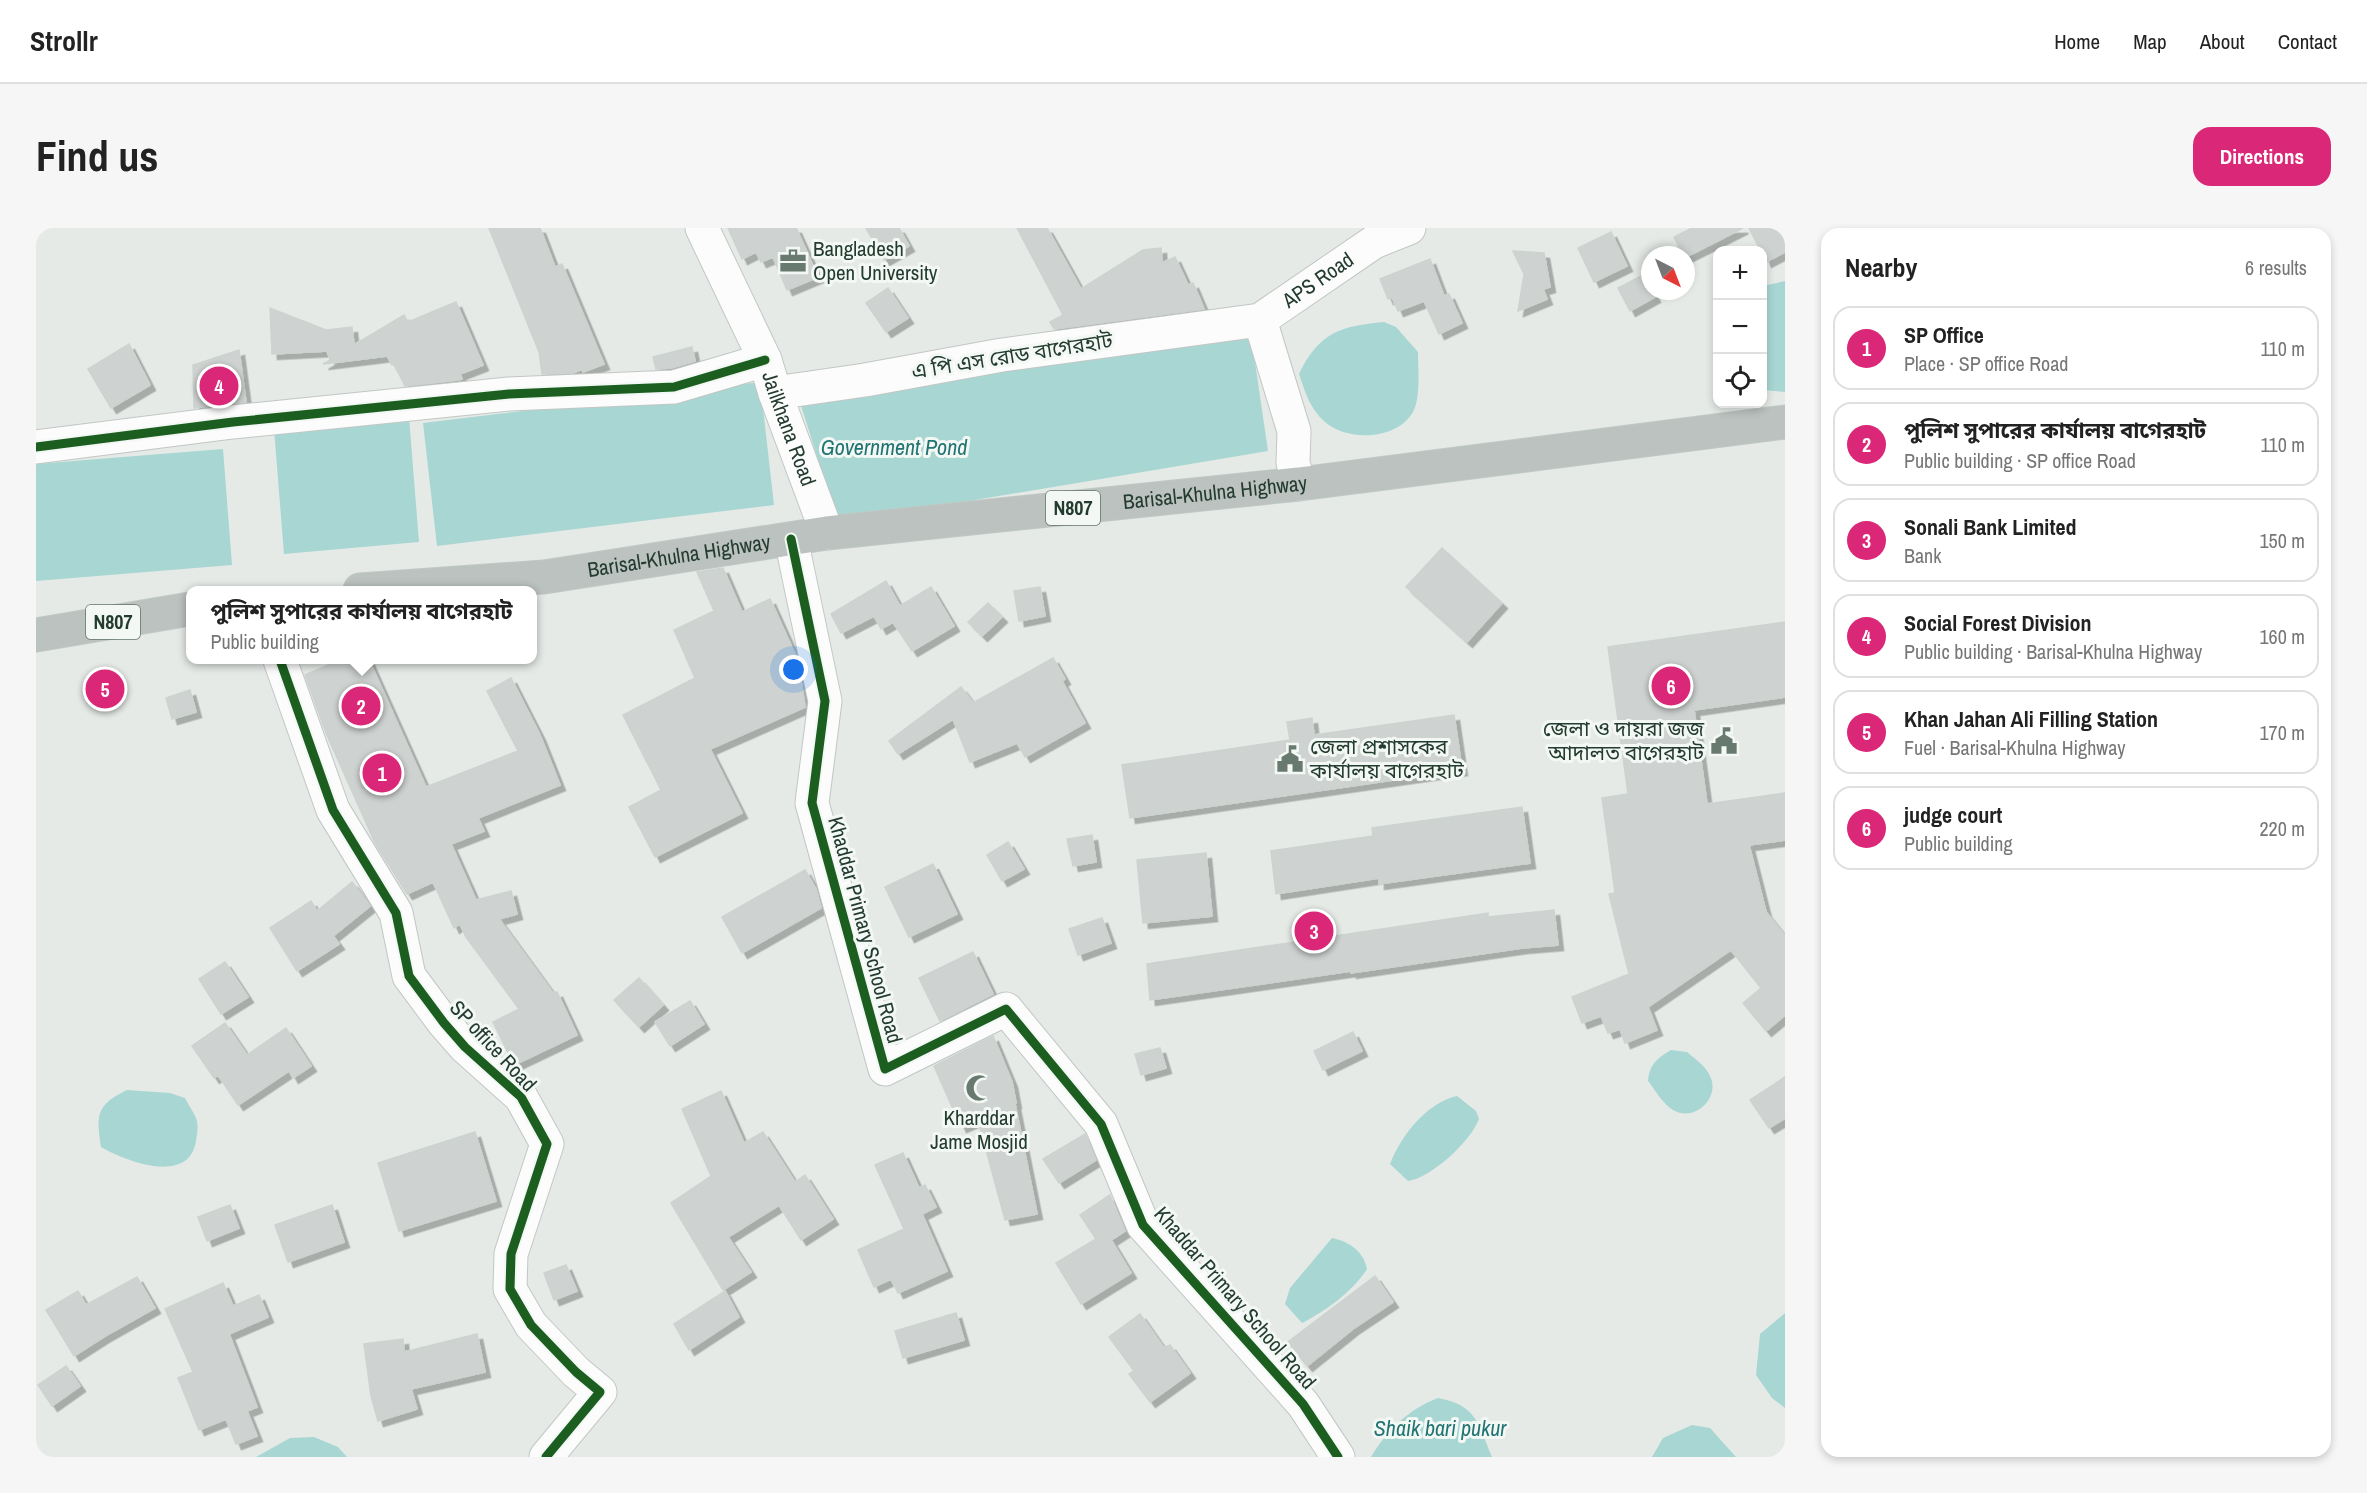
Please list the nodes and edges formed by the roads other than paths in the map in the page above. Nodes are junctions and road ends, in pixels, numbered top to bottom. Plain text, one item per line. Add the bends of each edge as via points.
1 (702, 228) edge
2 (1409, 228) edge
3 (1255, 320) junction
4 (765, 360) junction
5 (775, 393) junction
6 (1785, 422) edge
7 (36, 447) edge
8 (1299, 484) junction
9 (827, 533) junction
10 (791, 539) junction
11 (426, 586) edge
12 (186, 610) edge
13 (36, 634) edge
14 (281, 664) edge
15 (546, 1457) edge
16 (1338, 1457) edge

1 - 4 street, Jailkhana Road
2 - 3 street, APS Road via 1374,242
3 - 5 street, এ পি এস রোড বাগেরহাট via 1002,355
3 - 8 street, APS Road via 1294,431 1293,463
4 - 5 street, Jailkhana Road
4 - 7 street via 674,387 509,394
5 - 9 street, Jailkhana Road
6 - 8 highway, Barisal-Khulna Highway / N807
8 - 9 highway, Barisal-Khulna Highway / N807
9 - 10 highway, Barisal-Khulna Highway / N807
10 - 11 highway, Barisal-Khulna Highway / N807 via 544,577
10 - 16 street, Khaddar Primary School Road via 825,701 812,803 885,1069 1006,1009 1101,1124 1143,1225 1303,1404
12 - 13 highway, N807
14 - 15 street, SP office Road via 333,810 396,913 409,976 465,1047 521,1097 547,1144 511,1254 510,1289 531,1325 600,1392

